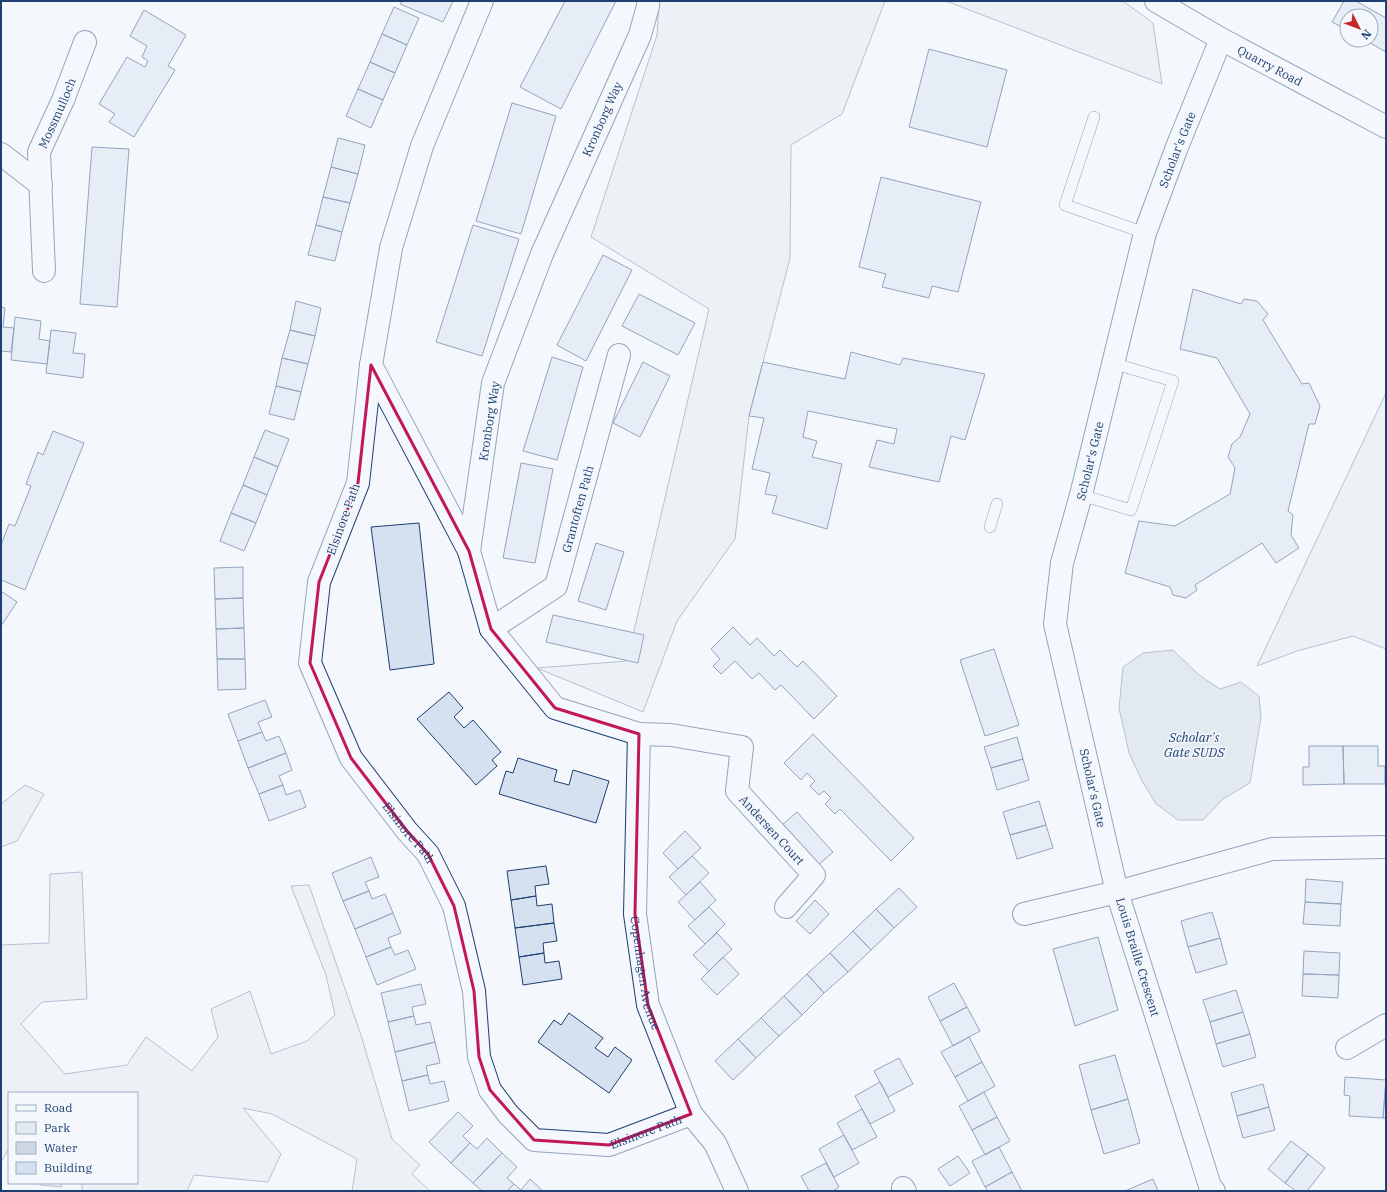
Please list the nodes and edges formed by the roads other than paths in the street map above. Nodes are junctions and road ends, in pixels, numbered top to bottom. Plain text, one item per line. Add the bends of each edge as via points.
1 (482, 1) edge
2 (648, 1) edge
3 (1156, 1) edge
4 (1221, 39) junction
5 (85, 42) dead end
6 (1094, 117) dead end
7 (1386, 127) edge
8 (1, 154) edge
9 (41, 185) junction
10 (1145, 233) junction
11 (44, 271) dead end
12 (619, 355) dead end
13 (1112, 363) junction
14 (371, 365) junction
15 (1081, 495) junction
16 (997, 504) dead end
17 (990, 528) dead end
18 (469, 550) junction
19 (491, 630) junction
20 (639, 734) junction
21 (1386, 847) edge
22 (1117, 892) junction
23 (786, 907) dead end
24 (1024, 914) dead end
25 (1386, 1025) edge
26 (1347, 1048) dead end
27 (691, 1114) junction
28 (737, 1191) edge
29 (1214, 1191) edge

1 - 14 street via 422,146 390,248
2 - 18 street, Kronborg Way via 640,35 542,254 493,383
3 - 4 street, Quarry Road
4 - 7 street, Quarry Road
4 - 10 street, Scholar's Gate
5 - 9 street, Mossmulloch via 63,100 39,152
6 - 10 lane via 1064,205
8 - 9 street
9 - 11 street, Mossmulloch
10 - 13 street, Scholar's Gate
12 - 19 street, Grantoften Path via 556,586
13 - 15 street, Scholar's Gate
13 - 15 lane via 1173,381 1131,510
14 - 18 street
14 - 27 street, Elsinore Path via 358,483 319,582 310,663 350,758 428,854 454,906 474,991 479,1058 490,1090 508,1114 534,1140 609,1145
15 - 22 street, Scholar's Gate via 1062,562 1055,624
16 - 17 lane
18 - 19 street, Kronborg Way
19 - 20 street, Kronborg Way via 555,708
20 - 23 street, Andersen Court via 671,735 742,747 737,791 814,875
20 - 27 street, Copenhagen Avenue via 635,914 648,1005
21 - 22 street, Louis Braille Crescent via 1272,849
22 - 24 street
22 - 29 street, Louis Braille Crescent via 1210,1186
25 - 26 street
27 - 28 street, Copenhagen Avenue via 715,1143

